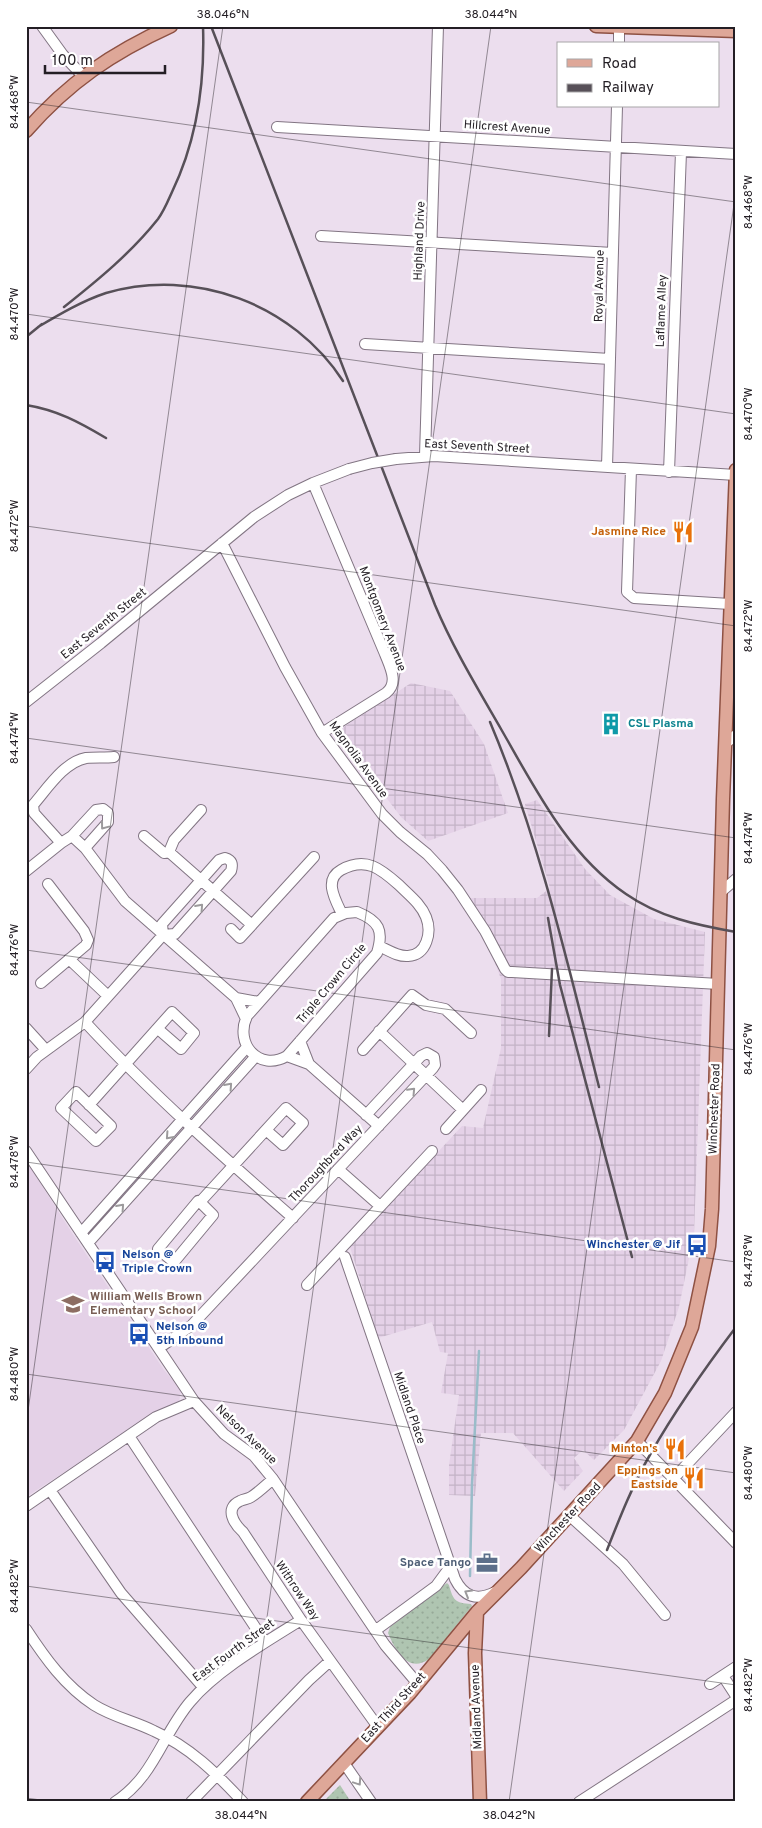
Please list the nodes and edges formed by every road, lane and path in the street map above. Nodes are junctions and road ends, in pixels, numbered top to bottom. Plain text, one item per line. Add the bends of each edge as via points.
1 (42, 26) edge
2 (171, 26) edge
3 (438, 26) edge
4 (596, 26) edge
5 (619, 28) junction
6 (736, 31) edge
7 (619, 42) edge
8 (83, 76) junction
9 (617, 108) edge
10 (277, 127) dead end
11 (26, 131) edge
12 (435, 136) junction
13 (616, 148) junction
14 (681, 152) junction
15 (736, 154) edge
16 (320, 236) dead end
17 (432, 243) junction
18 (613, 253) junction
19 (365, 344) dead end
20 (429, 348) junction
21 (610, 359) junction
22 (425, 456) junction
23 (606, 467) junction
24 (631, 469) junction
25 (736, 470) edge
26 (668, 472) junction
27 (736, 475) edge
28 (313, 483) junction
29 (222, 543) junction
30 (732, 595) edge
31 (26, 702) edge
32 (322, 733) junction
33 (736, 735) edge
34 (726, 743) junction
35 (114, 757) dead end
36 (201, 810) dead end
37 (72, 836) junction
38 (144, 836) dead end
39 (60, 843) junction
40 (85, 848) junction
41 (169, 852) junction
42 (314, 857) dead end
43 (26, 871) edge
44 (736, 879) edge
45 (201, 880) junction
46 (48, 884) dead end
47 (722, 891) junction
48 (214, 892) junction
49 (342, 914) junction
50 (252, 925) junction
51 (231, 929) dead end
52 (163, 935) junction
53 (379, 946) junction
54 (69, 959) junction
55 (41, 983) dead end
56 (719, 984) junction
57 (108, 996) junction
58 (236, 998) junction
59 (259, 1002) junction
60 (249, 1015) junction
61 (85, 1022) junction
62 (26, 1028) edge
63 (158, 1029) dead end
64 (379, 1031) junction
65 (471, 1032) dead end
66 (247, 1047) junction
67 (293, 1049) junction
68 (46, 1050) junction
69 (363, 1050) dead end
70 (256, 1056) junction
71 (309, 1064) junction
72 (413, 1064) junction
73 (125, 1065) junction
74 (26, 1068) edge
75 (426, 1075) junction
76 (481, 1090) dead end
77 (89, 1104) junction
78 (463, 1110) junction
79 (366, 1115) junction
80 (183, 1120) junction
81 (379, 1126) junction
82 (191, 1128) junction
83 (266, 1130) dead end
84 (446, 1130) dead end
85 (26, 1151) edge
86 (432, 1152) dead end
87 (234, 1166) junction
88 (338, 1169) junction
89 (200, 1202) junction
90 (380, 1206) junction
91 (293, 1218) junction
92 (81, 1233) junction
93 (88, 1243) junction
94 (345, 1257) dead end
95 (307, 1285) dead end
96 (159, 1348) junction
97 (194, 1401) junction
98 (736, 1412) edge
99 (129, 1436) junction
100 (637, 1441) junction
101 (674, 1478) junction
102 (273, 1479) junction
103 (50, 1490) junction
104 (26, 1506) edge
105 (570, 1516) junction
106 (736, 1543) edge
107 (450, 1568) junction
108 (498, 1591) junction
109 (477, 1612) junction
110 (665, 1615) dead end
111 (301, 1620) junction
112 (26, 1629) edge
113 (376, 1630) junction
114 (265, 1642) junction
115 (330, 1661) junction
116 (736, 1667) edge
117 (723, 1676) junction
118 (418, 1684) junction
119 (710, 1684) dead end
120 (203, 1687) junction
121 (736, 1696) edge
122 (736, 1700) edge
123 (378, 1727) junction
124 (167, 1738) junction
125 (344, 1763) junction
126 (218, 1775) junction
127 (115, 1802) edge
128 (191, 1802) edge
129 (243, 1802) edge
130 (307, 1802) edge
131 (371, 1802) edge
132 (480, 1802) edge
133 (579, 1802) edge

1 - 8 street
2 - 8 main road via 119,52
3 - 12 street, Highland Drive
4 - 5 main road
5 - 6 main road
5 - 7 street
8 - 11 main road
9 - 13 street, Royal Avenue
10 - 12 street, Hillcrest Avenue
12 - 13 street, Hillcrest Avenue
12 - 17 street, Highland Drive
13 - 14 street, Hillcrest Avenue
13 - 18 street, Royal Avenue
14 - 15 street, Hillcrest Avenue
14 - 26 street, Laflame Alley
16 - 17 street
17 - 18 street
17 - 20 street, Highland Drive
18 - 21 street, Royal Avenue
19 - 20 street
20 - 21 street
20 - 22 street, Highland Drive
21 - 23 street, Royal Avenue
22 - 23 street, East Seventh Street
22 - 28 street, East Seventh Street, bridge via 372,463
23 - 24 street, East Seventh Street
24 - 26 street, East Seventh Street
24 - 30 street via 626,589 634,598
25 - 27 main road, Winchester Road
26 - 27 street, East Seventh Street
27 - 30 main road, Winchester Road
28 - 29 street, East Seventh Street via 271,506
28 - 32 street, Montgomery Avenue via 393,678 386,693
29 - 31 street, East Seventh Street
29 - 32 street, Magnolia Avenue
30 - 34 main road, Winchester Road
32 - 56 street, Magnolia Avenue via 382,814 432,859 458,890 508,972
33 - 34 street
34 - 47 main road, Winchester Road
35 - 39 street via 85,758 73,764 33,805 34,813
36 - 41 street via 174,840
37 - 39 street
37 - 40 street
37 -> 40 street via 96,810 105,810 108,822
38 - 41 street via 164,852
39 - 43 street
40 - 52 street via 125,902
41 - 45 street
42 - 50 street
44 - 47 street
45 - 48 street
45 - 48 street via 219,860 230,860 232,870
45 - 52 street via 162,924
46 - 54 street via 87,936 86,945
47 - 56 main road, Winchester Road
48 - 50 street
52 -> 48 street via 175,934
49 - 53 street, Triple Crown Circle via 357,912 367,916 380,932
49 - 53 street via 331,890 337,873 358,865 381,869 416,902 429,928 428,939 417,953 408,956
49 - 59 street via 334,918
50 - 51 street via 240,938
52 - 57 street
52 - 58 street
53 - 67 street, Triple Crown Circle via 373,958
54 - 55 street
54 - 57 street
56 - 100 main road, Winchester Road via 712,1209 704,1270 696,1312 684,1348 665,1393
57 - 61 street
58 - 59 street
58 - 60 street
59 - 60 street
60 - 66 street via 242,1029
61 - 68 street
61 - 73 street
62 - 68 street
63 - 73 street
64 - 65 street via 412,995 426,1005 445,1009
64 - 69 street
64 - 72 street
66 - 70 street
66 - 80 street
67 - 70 street via 282,1059 267,1060
67 - 71 street
67 - 71 street
68 - 74 street
82 -> 70 street
71 - 79 street
72 - 75 street
72 - 75 street, Thoroughbred Way via 424,1054 434,1057 435,1065
72 - 79 street, Thoroughbred Way
73 - 77 street
73 - 80 street
75 - 78 street
81 -> 75 street, Thoroughbred Way
76 - 78 street
77 - 77 street via 76,1092 61,1108 96,1141 111,1126
78 - 84 street
79 - 81 street
80 - 82 street
80 -> 92 street
81 - 88 street, Thoroughbred Way
82 - 87 street
93 -> 82 street
83 - 87 street
85 - 92 street, Nelson Avenue
86 - 90 street
87 - 89 street
87 - 91 street
88 - 90 street
88 - 91 street, Thoroughbred Way
89 - 89 street via 213,1215 174,1262 158,1249
90 - 95 street
91 - 96 street, Thoroughbred Way via 191,1326
92 - 93 street, Nelson Avenue
93 - 96 street, Nelson Avenue
94 - 107 street, Midland Place
96 - 97 street, Nelson Avenue
97 - 99 street via 156,1417
97 - 102 street, Nelson Avenue via 224,1434 254,1456
98 - 101 street
99 - 103 street
99 - 114 street
100 - 101 street
100 - 105 main road, Winchester Road
101 - 106 street
102 - 111 street, Withrow Way via 249,1499 236,1504 231,1514 233,1522 243,1532
102 - 113 street, Nelson Avenue
103 - 104 street
103 - 120 street via 121,1594
105 - 108 main road, Winchester Road
105 - 110 street via 623,1564
108 -> 107 street, Midland Place via 480,1598 467,1593 458,1585
107 - 113 street via 436,1586
108 - 109 main road, Winchester Road
109 - 118 main road, East Third Street
109 - 132 main road, Midland Avenue
111 - 114 street, East Fourth Street
111 - 115 street, Withrow Way
112 - 124 street via 48,1662 94,1705
113 - 118 street, Nelson Avenue
114 - 120 street, East Fourth Street
115 - 123 street, Withrow Way
115 - 126 street
116 - 117 street
117 - 119 street
117 - 121 street
118 - 123 main road, East Third Street
120 - 124 street, East Fourth Street via 178,1717
122 - 133 street
123 - 125 main road, East Third Street
124 - 126 street via 191,1751
124 - 127 street, East Fourth Street via 152,1766
125 - 130 main road, East Third Street
125 -> 131 street
126 - 128 street
126 - 129 street

